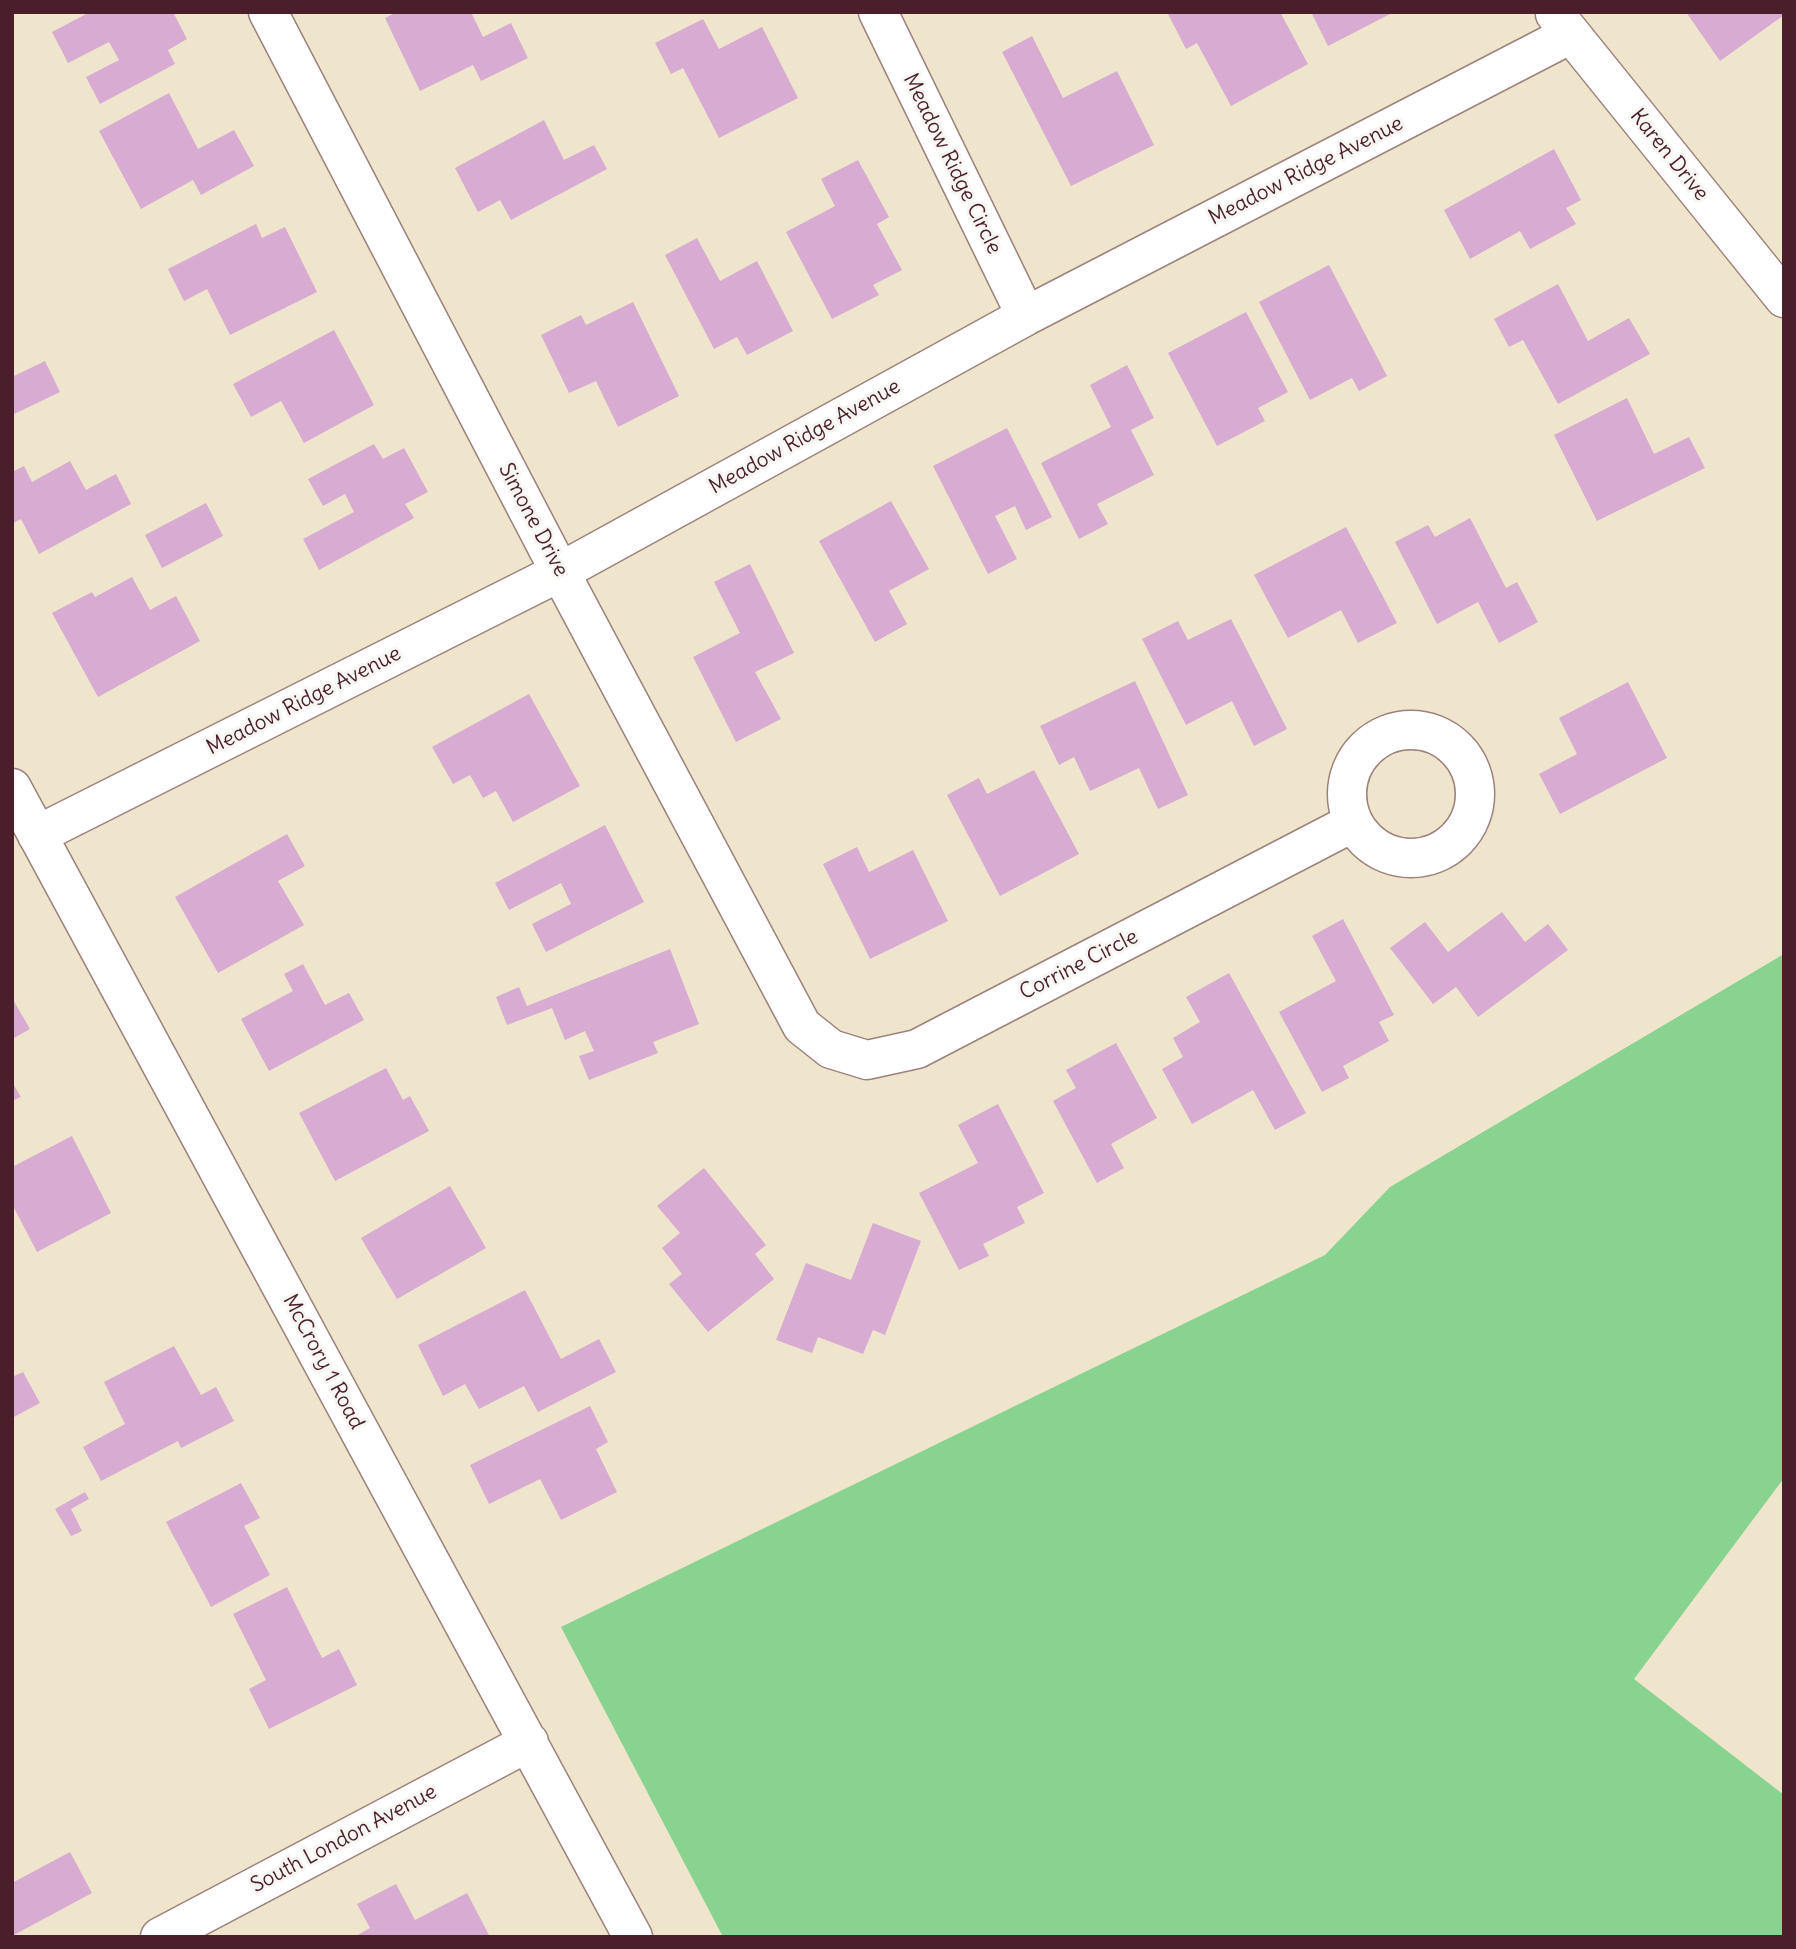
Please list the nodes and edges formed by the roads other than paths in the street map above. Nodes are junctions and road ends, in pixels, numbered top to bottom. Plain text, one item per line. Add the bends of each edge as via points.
1 (268, 12) edge
2 (878, 12) edge
3 (1562, 23) edge
4 (1784, 298) edge
5 (1026, 316) junction
6 (560, 572) junction
7 (12, 788) edge
8 (1352, 823) dead end
9 (37, 835) junction
10 (802, 1026) joint
11 (529, 1742) junction
12 (160, 1937) edge
13 (633, 1937) edge

1 - 6 street, Simone Drive
2 - 5 street, Meadow Ridge Circle
3 - 4 street, Karen Drive
3 - 5 street, Meadow Ridge Avenue
5 - 6 street, Meadow Ridge Avenue
6 - 9 street, Meadow Ridge Avenue
6 - 10 street, Simone Drive
7 - 9 street, McCrory 1 Road
8 - 10 street, Corrine Circle via 917,1049 867,1060 831,1049
9 - 11 street, McCrory 1 Road
11 - 12 street, South London Avenue
11 - 13 street, McCrory 1 Road

